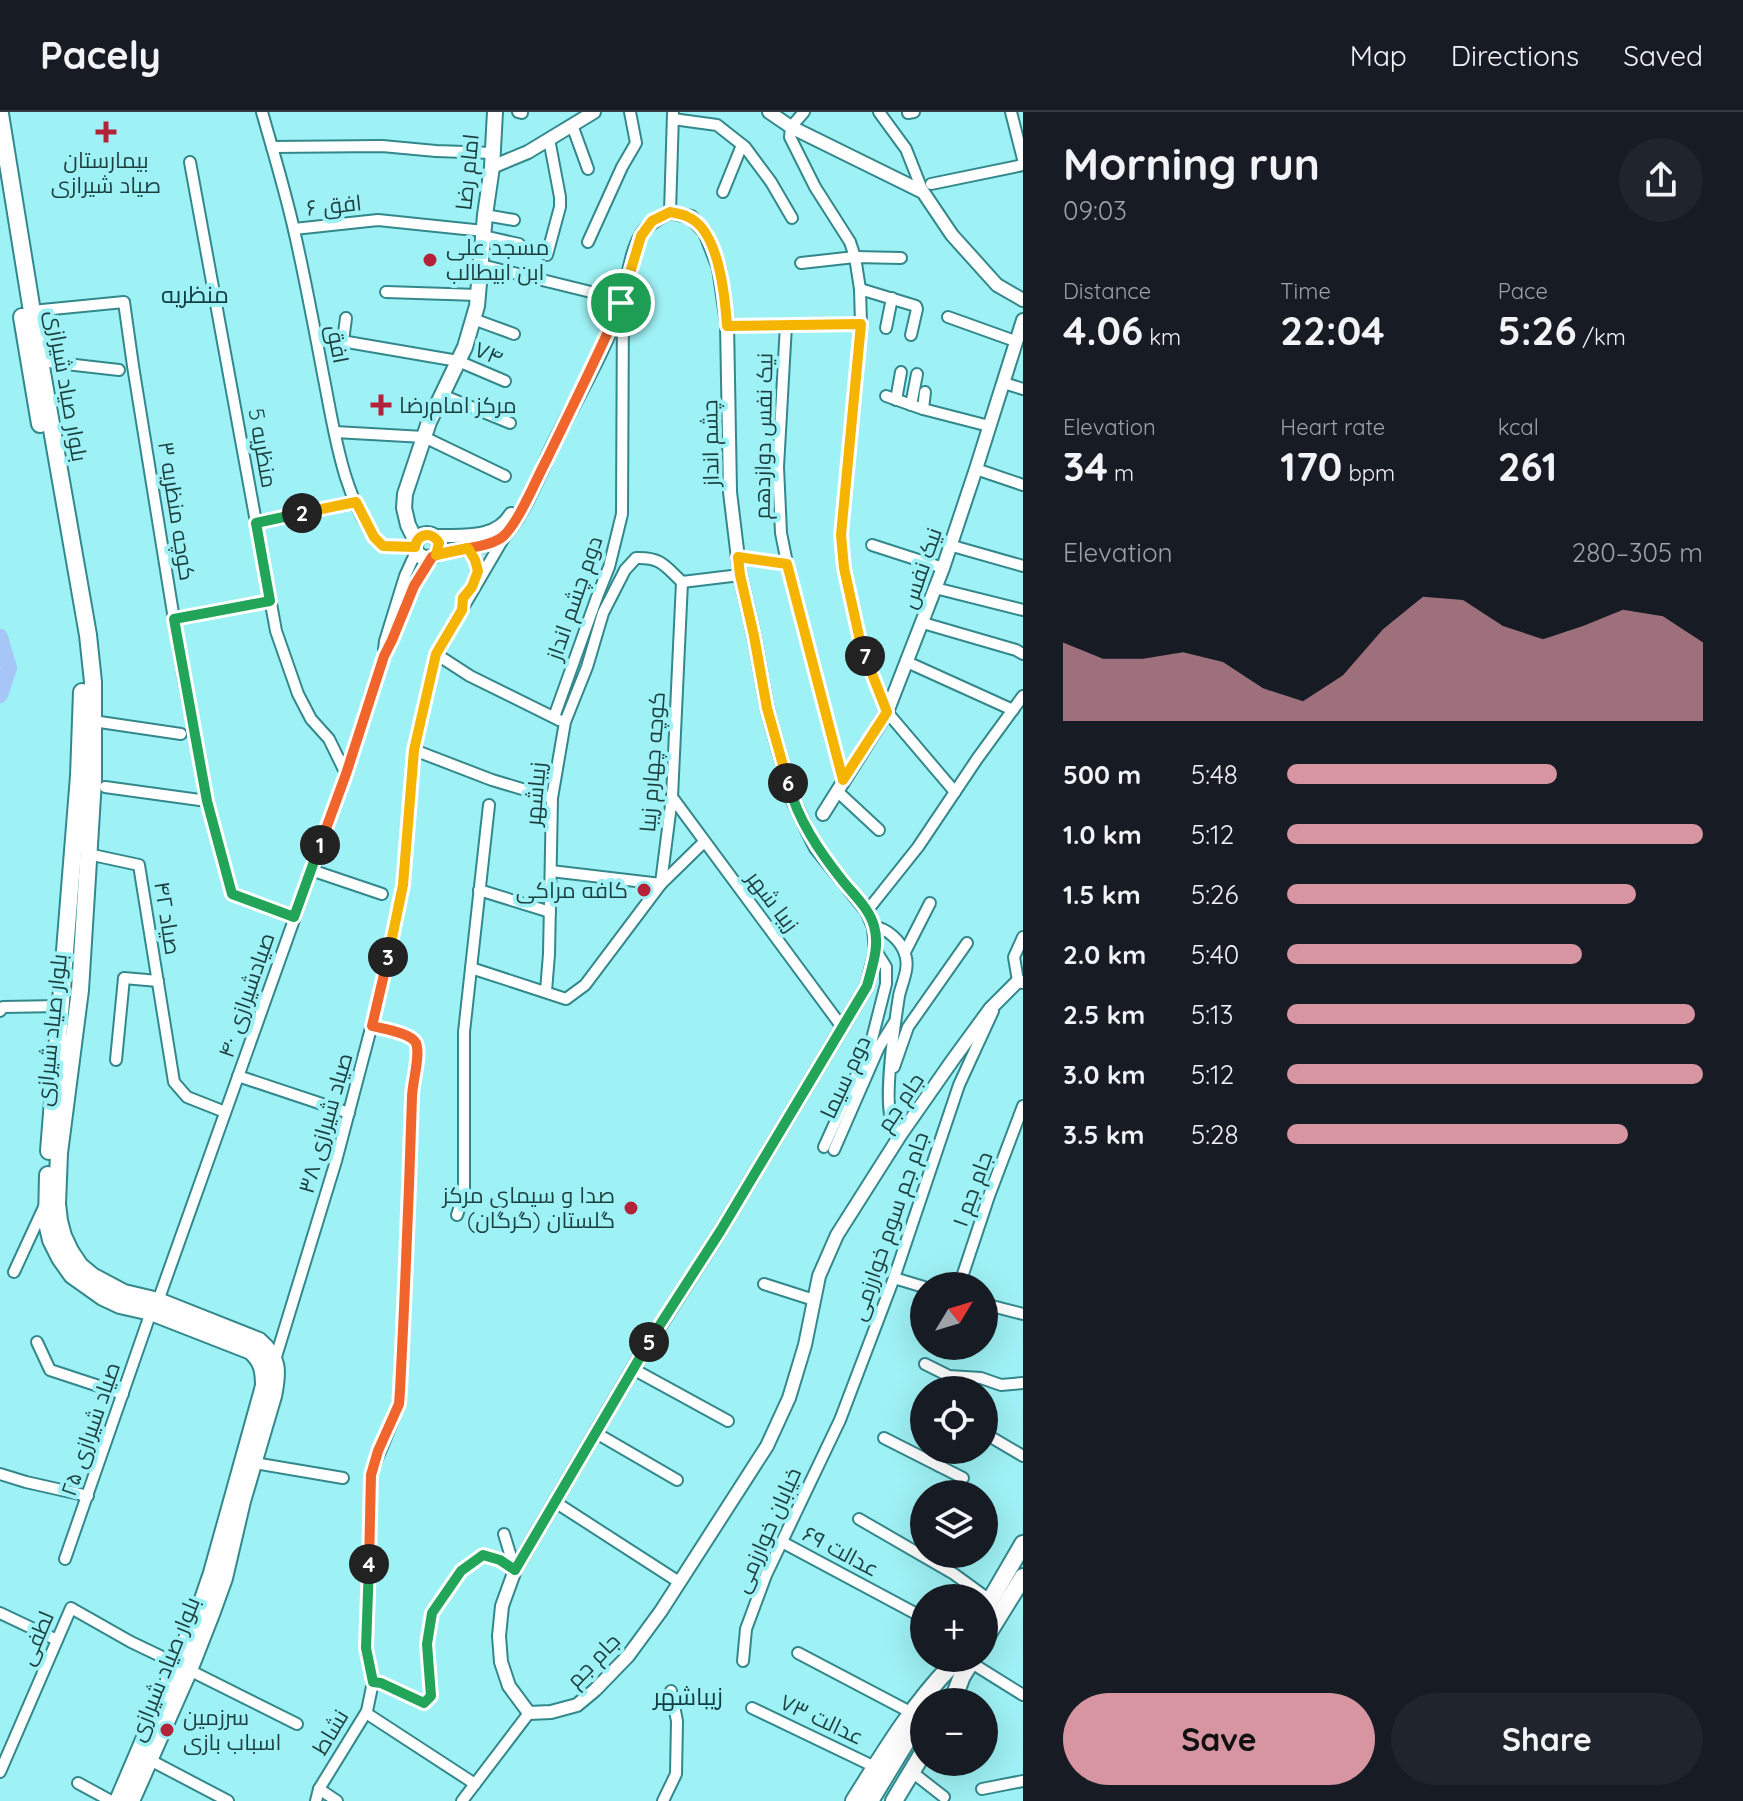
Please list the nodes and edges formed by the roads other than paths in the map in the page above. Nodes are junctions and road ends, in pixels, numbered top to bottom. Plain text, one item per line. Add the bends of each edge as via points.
1 (262, 112) edge
2 (495, 112) edge
3 (630, 112) edge
4 (769, 112) edge
5 (804, 112) edge
6 (879, 112) edge
7 (1011, 112) edge
8 (0, 114) edge
9 (587, 114) edge
10 (673, 115) edge
11 (785, 120) edge
12 (572, 125) junction
13 (549, 139) junction
14 (742, 145) junction
15 (272, 147) junction
16 (1023, 159) edge
17 (493, 160) junction
18 (190, 162) dead end
19 (1023, 165) edge
20 (588, 169) dead end
21 (0, 181) edge
22 (927, 188) junction
23 (723, 192) dead end
24 (670, 212) junction
25 (485, 215) junction
26 (792, 218) dead end
27 (514, 220) dead end
28 (294, 229) junction
29 (484, 234) junction
30 (588, 242) dead end
31 (519, 244) dead end
32 (547, 255) dead end
33 (855, 257) junction
34 (901, 258) dead end
35 (801, 263) dead end
36 (481, 265) junction
37 (860, 289) junction
38 (386, 292) dead end
39 (595, 293) dead end
40 (478, 295) junction
41 (623, 297) junction
42 (892, 298) junction
43 (1023, 300) edge
44 (32, 311) junction
45 (948, 317) dead end
46 (346, 318) dead end
47 (473, 319) junction
48 (1023, 320) edge
49 (861, 324) junction
50 (786, 325) junction
51 (727, 326) junction
52 (886, 328) dead end
53 (514, 334) dead end
54 (911, 335) dead end
55 (324, 338) dead end
56 (343, 341) junction
57 (1015, 341) junction
58 (458, 361) junction
59 (34, 362) junction
60 (119, 370) dead end
61 (901, 372) dead end
62 (917, 374) dead end
63 (505, 381) dead end
64 (1004, 383) junction
65 (1023, 389) edge
66 (925, 392) dead end
67 (442, 395) junction
68 (911, 405) junction
69 (923, 409) junction
70 (510, 423) dead end
71 (989, 426) junction
72 (335, 432) junction
73 (424, 437) junction
74 (545, 461) junction
75 (976, 469) junction
76 (505, 476) dead end
77 (1023, 485) edge
78 (356, 502) junction
79 (256, 523) junction
80 (507, 532) junction
81 (421, 542) junction
82 (872, 545) dead end
83 (949, 545) junction
84 (468, 548) junction
85 (434, 556) junction
86 (738, 557) junction
87 (787, 564) junction
88 (1023, 566) edge
89 (943, 568) junction
90 (740, 575) junction
91 (682, 582) junction
92 (935, 588) junction
93 (270, 601) junction
94 (462, 610) junction
95 (1023, 610) edge
96 (921, 617) junction
97 (174, 619) junction
98 (436, 654) junction
99 (1023, 654) edge
100 (384, 656) junction
101 (907, 662) junction
102 (1023, 696) edge
103 (1013, 710) junction
104 (887, 712) junction
105 (559, 720) junction
106 (93, 721) junction
107 (181, 734) dead end
108 (414, 750) junction
109 (346, 774) junction
110 (840, 786) junction
111 (105, 787) dead end
112 (955, 792) junction
113 (672, 797) junction
114 (552, 798) junction
115 (207, 801) junction
116 (489, 805) dead end
117 (823, 814) dead end
118 (879, 830) dead end
119 (704, 842) junction
120 (88, 854) junction
121 (311, 870) junction
122 (551, 871) junction
123 (661, 884) junction
124 (479, 890) junction
125 (382, 894) dead end
126 (930, 903) dead end
127 (867, 911) junction
128 (550, 912) junction
129 (294, 917) junction
130 (874, 927) junction
131 (1023, 937) edge
132 (967, 943) dead end
133 (876, 951) junction
134 (905, 952) junction
135 (471, 968) junction
136 (158, 981) junction
137 (1021, 982) edge
138 (546, 991) junction
139 (997, 1002) junction
140 (60, 1006) junction
141 (0, 1011) edge
142 (896, 1022) junction
143 (372, 1026) junction
144 (842, 1027) junction
145 (116, 1060) dead end
146 (238, 1076) junction
147 (890, 1080) junction
148 (1023, 1106) edge
149 (225, 1112) junction
150 (349, 1113) junction
151 (901, 1134) junction
152 (46, 1202) junction
153 (457, 1215) dead end
154 (14, 1272) dead end
155 (964, 1272) edge
156 (894, 1278) junction
157 (910, 1283) edge
158 (764, 1284) dead end
159 (814, 1300) junction
160 (155, 1307) junction
161 (998, 1308) edge
162 (1023, 1314) edge
163 (37, 1342) dead end
164 (275, 1360) junction
165 (925, 1364) dead end
166 (633, 1369) junction
167 (1023, 1383) edge
168 (123, 1394) junction
169 (840, 1420) joint
170 (728, 1421) dead end
171 (596, 1433) junction
172 (884, 1438) dead end
173 (998, 1441) edge
174 (1023, 1456) edge
175 (254, 1463) junction
176 (939, 1466) joint
177 (0, 1474) edge
178 (343, 1478) dead end
179 (963, 1478) dead end
180 (677, 1480) dead end
181 (88, 1496) junction
182 (237, 1500) junction
183 (555, 1502) junction
184 (859, 1519) dead end
185 (504, 1534) dead end
186 (782, 1542) junction
187 (1023, 1544) edge
188 (65, 1559) dead end
189 (515, 1570) junction
190 (679, 1582) junction
191 (964, 1584) edge
192 (1013, 1584) edge
193 (910, 1611) edge
194 (0, 1613) edge
195 (998, 1613) edge
196 (57, 1640) junction
197 (798, 1653) dead end
198 (743, 1661) dead end
199 (183, 1667) junction
200 (951, 1672) edge
201 (955, 1672) edge
202 (978, 1672) edge
203 (373, 1682) junction
204 (930, 1688) edge
205 (942, 1688) edge
206 (671, 1691) dead end
207 (1023, 1695) edge
208 (752, 1708) dead end
209 (910, 1709) edge
210 (366, 1713) junction
211 (529, 1713) junction
212 (910, 1723) edge
213 (297, 1724) dead end
214 (910, 1728) edge
215 (910, 1751) edge
216 (150, 1760) junction
217 (875, 1767) junction
218 (0, 1772) edge
219 (910, 1775) edge
220 (917, 1776) edge
221 (1023, 1781) edge
222 (78, 1783) dead end
223 (475, 1784) junction
224 (319, 1789) junction
225 (982, 1789) dead end
226 (944, 1797) dead end
227 (111, 1801) edge
228 (118, 1801) edge
229 (131, 1801) edge
230 (228, 1801) edge
231 (316, 1801) edge
232 (337, 1801) edge
233 (462, 1801) edge
234 (663, 1801) edge
235 (854, 1801) edge
236 (870, 1801) edge
237 (880, 1801) edge
238 (894, 1801) edge

1 - 15 street, افق
2 - 17 main road, امام رضا
3 - 30 street via 636,143
4 - 11 street
5 - 11 street
6 - 22 street
7 - 16 street
8 - 44 main road, بلوار صیاد شیرازی
9 - 12 street
10 - 14 street via 717,125
10 - 24 street
11 - 22 street
11 - 33 street
12 - 13 street
12 - 20 street
13 - 17 street via 528,152
13 - 32 street via 560,207
14 - 23 street
14 - 26 street
15 - 17 street via 377,146
15 - 28 street, افق
17 - 25 main road, امام رضا
18 - 79 street, منظریه 5
19 - 22 street
21 - 59 main road, بلوار صیاد شیرازی
22 - 43 street via 952,235 997,285
24 - 41 street via 652,221 641,236
24 - 51 street, چشم انداز via 691,217 705,232 719,268
25 - 27 street
25 - 29 main road, امام رضا
28 - 29 street, افق ۶ via 378,220
28 - 72 street, افق
29 - 31 street, افق ۶
29 - 36 main road, امام رضا
33 - 34 street
33 - 35 street
33 - 37 street
36 - 39 street
36 - 40 main road, امام رضا
37 - 42 street
37 - 49 street
38 - 40 street
40 - 47 main road, امام رضا
41 - 74 street
41 - 105 street, دوم چشم انداز via 622,514
42 - 52 street
42 - 54 street via 916,306
44 - 59 main road, بلوار صیاد شیرازی
44 - 97 street, کوچه منظریه ۳ via 124,302
45 - 57 street
46 - 56 street
47 - 53 street
47 - 58 main road, امام رضا
48 - 57 street, نیک نفس
49 - 50 street
49 - 104 street via 841,535 861,645
50 - 51 street
50 - 87 street, نیک نفس دوازدهم via 778,467
51 - 86 street, چشم انداز via 730,492
55 - 56 street, ۷۴
56 - 58 street, ۷۴
57 - 64 street, نیک نفس
58 - 63 street, ۷۴
58 - 67 main road, امام رضا
59 - 60 street
59 - 106 main road, بلوار صیاد شیرازی via 88,635
59 - 140 main road, بلوار صیاد شیرازی via 82,681
61 - 68 street via 891,398
62 - 68 street
64 - 65 street
64 - 71 street, نیک نفس
66 - 69 street
67 - 70 street
67 - 73 main road, امام رضا
68 - 69 street
69 - 71 street
71 - 75 street, نیک نفس
72 - 73 street
72 - 78 street, افق
73 - 76 street
73 - 81 main road, امام رضا via 404,508 408,525
74 - 80 street
74 - 81 street via 508,521 495,530
75 - 77 street
75 - 83 street, نیک نفس
78 - 79 street
78 - 81 street, افق via 383,546
79 - 93 street, منظریه 5
80 - 84 street
80 - 94 street
81 - 85 main road via 424,558
81 - 85 main road via 439,543
81 - 100 street, ۴۰ صیادشیرازی via 405,576
82 - 89 street
83 - 88 street
83 - 89 street, نیک نفس
84 - 85 street
84 - 94 street via 478,571
85 - 100 street, ۴۰ صیادشیرازی via 414,586
86 - 87 street
86 - 90 street, چشم انداز
87 - 110 street, نیک نفس دوازدهم
89 - 92 street, نیک نفس
90 - 91 street
90 - 127 street, چشم انداز via 792,798 816,848
91 - 105 street via 650,558 636,558 625,570 603,613 587,667
91 - 113 street, کوچه چهارم زیبا
92 - 95 street
92 - 96 street, نیک نفس
93 - 97 street
93 - 109 street, منظریه 5 via 298,694
94 - 98 street, صیاد شیرازی ۳۸
96 - 99 street
96 - 101 street, نیک نفس
97 - 115 street, کوچه منظریه ۳
98 - 105 street
98 - 108 street, صیاد شیرازی ۳۸
100 - 109 street, ۴۰ صیادشیرازی
101 - 103 street
101 - 104 street, نیک نفس
102 - 103 street
103 - 112 street
104 - 110 street, نیک نفس
104 - 112 street
105 - 114 street, زیباشهر
106 - 107 street
106 - 120 main road, بلوار صیاد شیرازی
108 - 114 street
108 - 143 street, صیاد شیرازی ۳۸ via 403,885
109 - 121 street, ۴۰ صیادشیرازی
110 - 117 street, نیک نفس
110 - 118 street
111 - 115 street
112 - 127 street
113 - 119 street, زیبا شهر
113 - 123 street, کوچه چهارم زیبا
114 - 122 street, زیباشهر
115 - 129 street, کوچه منظریه ۳ via 232,894
116 - 124 street
119 - 123 street
119 - 144 street, زیبا شهر
120 - 136 street, صیاد ۴۲ via 139,865
120 - 160 main road, بلوار صیاد شیرازی via 80,990 59,1153 59,1221 80,1266
121 - 125 street
121 - 129 street, ۴۰ صیادشیرازی
122 - 123 street
122 - 128 street, زیباشهر
123 - 138 street via 585,985 566,999
124 - 128 street
124 - 135 street
126 - 134 street
127 - 130 street, چشم انداز
128 - 138 street, زیباشهر
129 - 146 street, ۴۰ صیادشیرازی
130 - 133 street, چشم انداز
130 - 134 street via 884,927
131 - 137 street via 1014,957
132 - 147 street via 908,1027
133 - 142 street, دوم سیما via 886,967 886,984 871,1043 829,1149
133 - 144 street via 867,986
134 - 142 street
135 - 138 street
135 - 153 street via 464,1032 464,1194
136 - 145 street via 124,978
136 - 149 street via 174,1082 187,1097
137 - 139 street, جام جم
139 - 151 street, جام جم
139 - 156 street, جام جم سوم خوارزمی via 959,1085
140 - 141 street
140 - 152 main road, بلوار صیاد شیرازی
142 - 147 street
143 - 150 street, صیاد شیرازی ۳۸
143 - 203 street via 410,1036 418,1052 412,1088 399,1404 371,1475 366,1648
144 - 166 street
146 - 149 street, ۴۰ صیادشیرازی
146 - 150 street
147 - 151 street via 888,1109
148 - 155 street, ۱ جام جم
149 - 160 street, ۴۰ صیادشیرازی
150 - 164 street, صیاد شیرازی ۳۸
151 - 159 street, جام جم via 837,1235
152 - 154 street
152 - 160 main road, بلوار صیاد شیرازی via 51,1240 72,1275 120,1305
156 - 157 street
156 - 169 street, جام جم سوم خوارزمی
158 - 159 street
159 - 190 street, جام جم via 789,1398 767,1446
160 - 164 main road, بلوار صیاد شیرازی via 259,1341
160 - 168 street, صیاد شیرازی ۲۵
160 - 182 main road, بلوار صیاد شیرازی via 251,1351 263,1367 264,1386
161 - 162 street
163 - 168 street via 50,1370
164 - 175 main road, بلوار صیاد شیرازی via 277,1380
165 - 167 street via 949,1376 1001,1385
166 - 170 street
166 - 171 street
168 - 181 street, صیاد شیرازی ۲۵
169 - 186 street, خیابان خوارزمی
171 - 180 street
171 - 183 street
172 - 176 street
173 - 174 street
175 - 178 street
175 - 182 main road, بلوار صیاد شیرازی
176 - 179 street
177 - 181 street
181 - 188 street, صیاد شیرازی ۲۵
182 - 199 main road, بلوار صیاد شیرازی via 224,1578
183 - 189 street
183 - 190 street
184 - 191 street
185 - 189 street
186 - 193 street, عدالت ۶۹
186 - 198 street, خیابان خوارزمی via 746,1629
187 - 192 main road
189 - 203 street via 483,1555 461,1571 432,1613 427,1644 431,1696 424,1703
189 - 211 street via 502,1606 501,1662 509,1686
190 - 211 street, جام جم via 628,1656 595,1690 577,1705
192 - 195 main road
194 - 196 street
196 - 199 street, لطفی via 71,1608
196 - 218 street, لطفی
197 - 209 street
199 - 213 street
199 - 216 main road, بلوار صیاد شیرازی
199 - 228 main road, بلوار صیاد شیرازی via 166,1685
200 - 204 main road
201 - 205 main road
202 - 207 street
203 - 210 street, نشاط
206 - 234 street via 677,1721 676,1774
208 - 217 street, عدالت ۷۳
210 - 223 street
210 - 224 street, نشاط
211 - 223 street
212 - 217 main road
214 - 236 main road
215 - 237 main road
216 - 229 main road, بلوار صیاد شیرازی
216 - 230 street
217 - 235 main road
219 - 238 main road
220 - 226 street
221 - 225 street
222 - 227 street
223 - 233 street
224 - 231 street, نشاط
224 - 232 street

